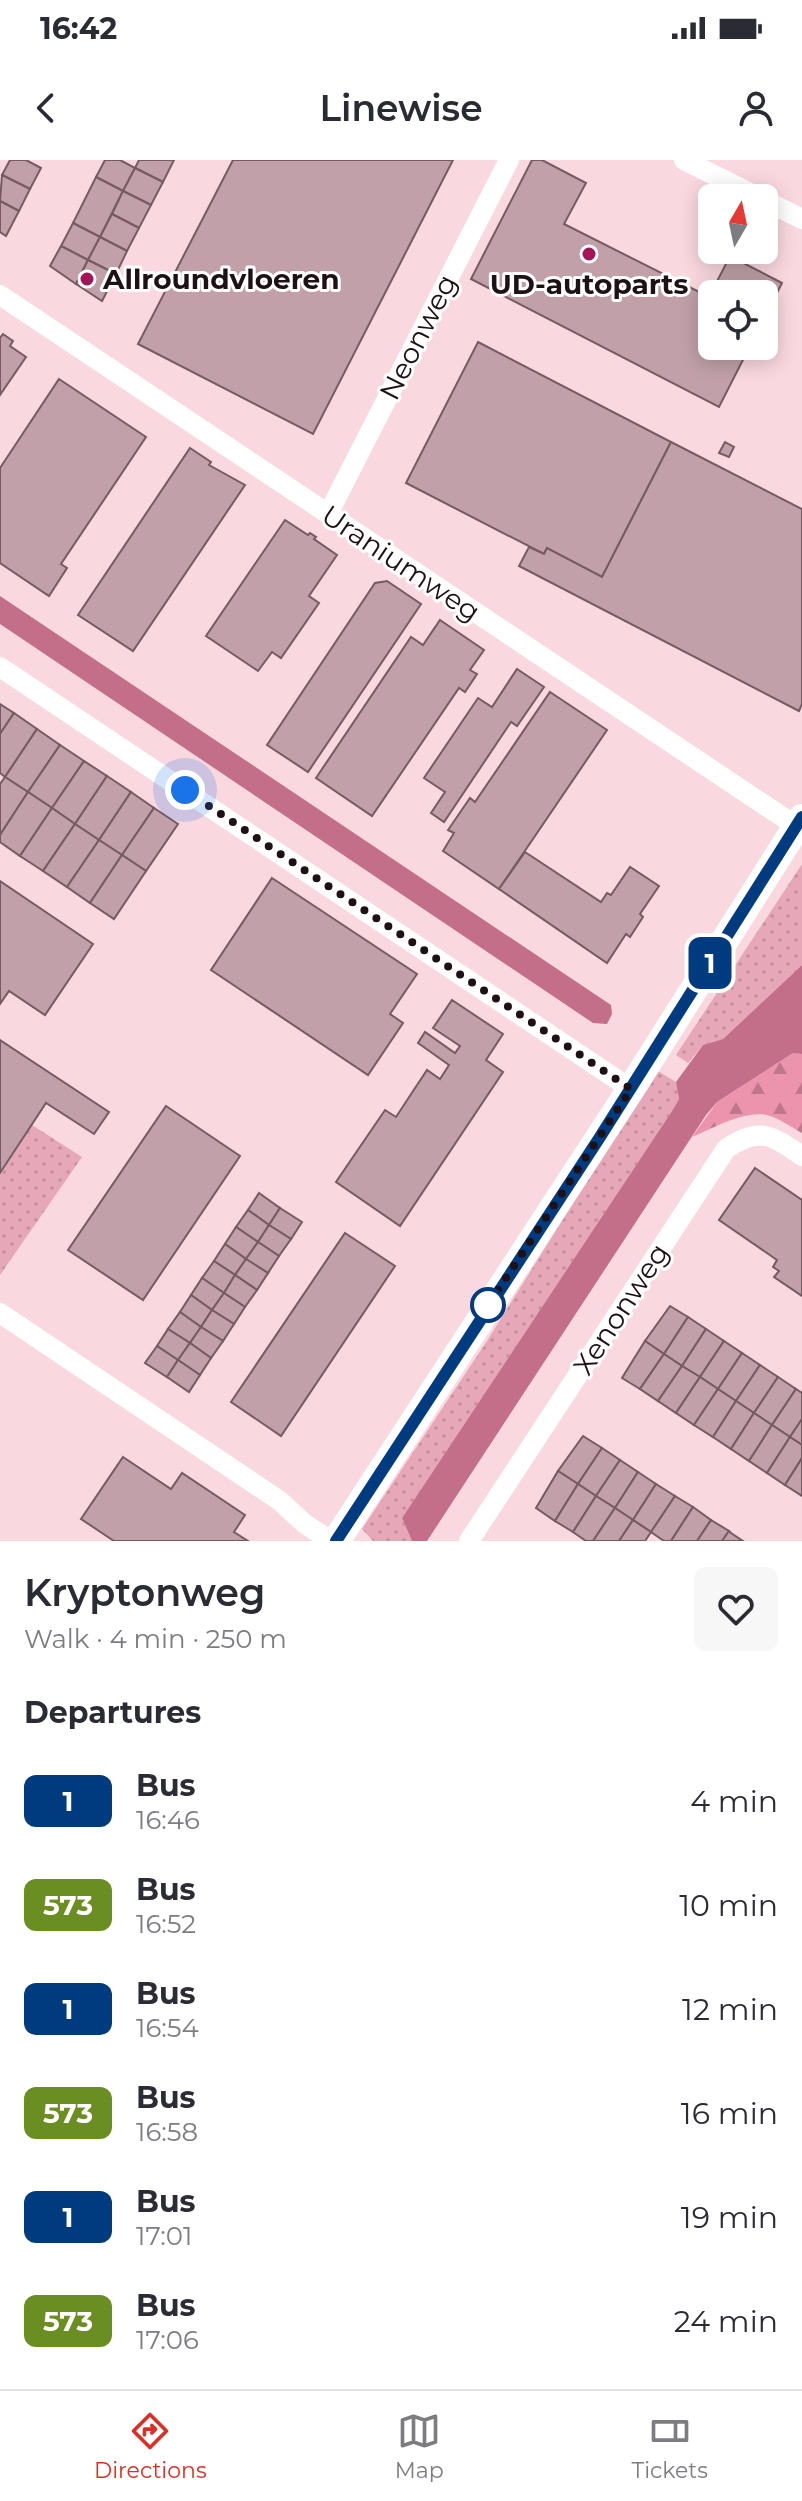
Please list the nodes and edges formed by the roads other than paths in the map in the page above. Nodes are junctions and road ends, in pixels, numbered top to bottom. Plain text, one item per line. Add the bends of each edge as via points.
1 (509, 160) edge
2 (684, 160) edge
3 (732, 184) edge
4 (778, 207) edge
5 (802, 219) edge
6 (0, 295) edge
7 (328, 514) junction
8 (0, 667) edge
9 (800, 825) edge
10 (631, 1089) junction
11 (802, 1156) edge
12 (0, 1313) edge
13 (333, 1541) edge
14 (469, 1541) edge

1 - 7 street, Neonweg
2 - 3 street
4 - 5 street
6 - 7 street, Uraniumweg
7 - 9 street, Uraniumweg
8 - 10 street
9 - 10 street
10 - 13 street
11 - 14 street, Xenonweg via 771,1135 744,1136 726,1149
12 - 13 street

